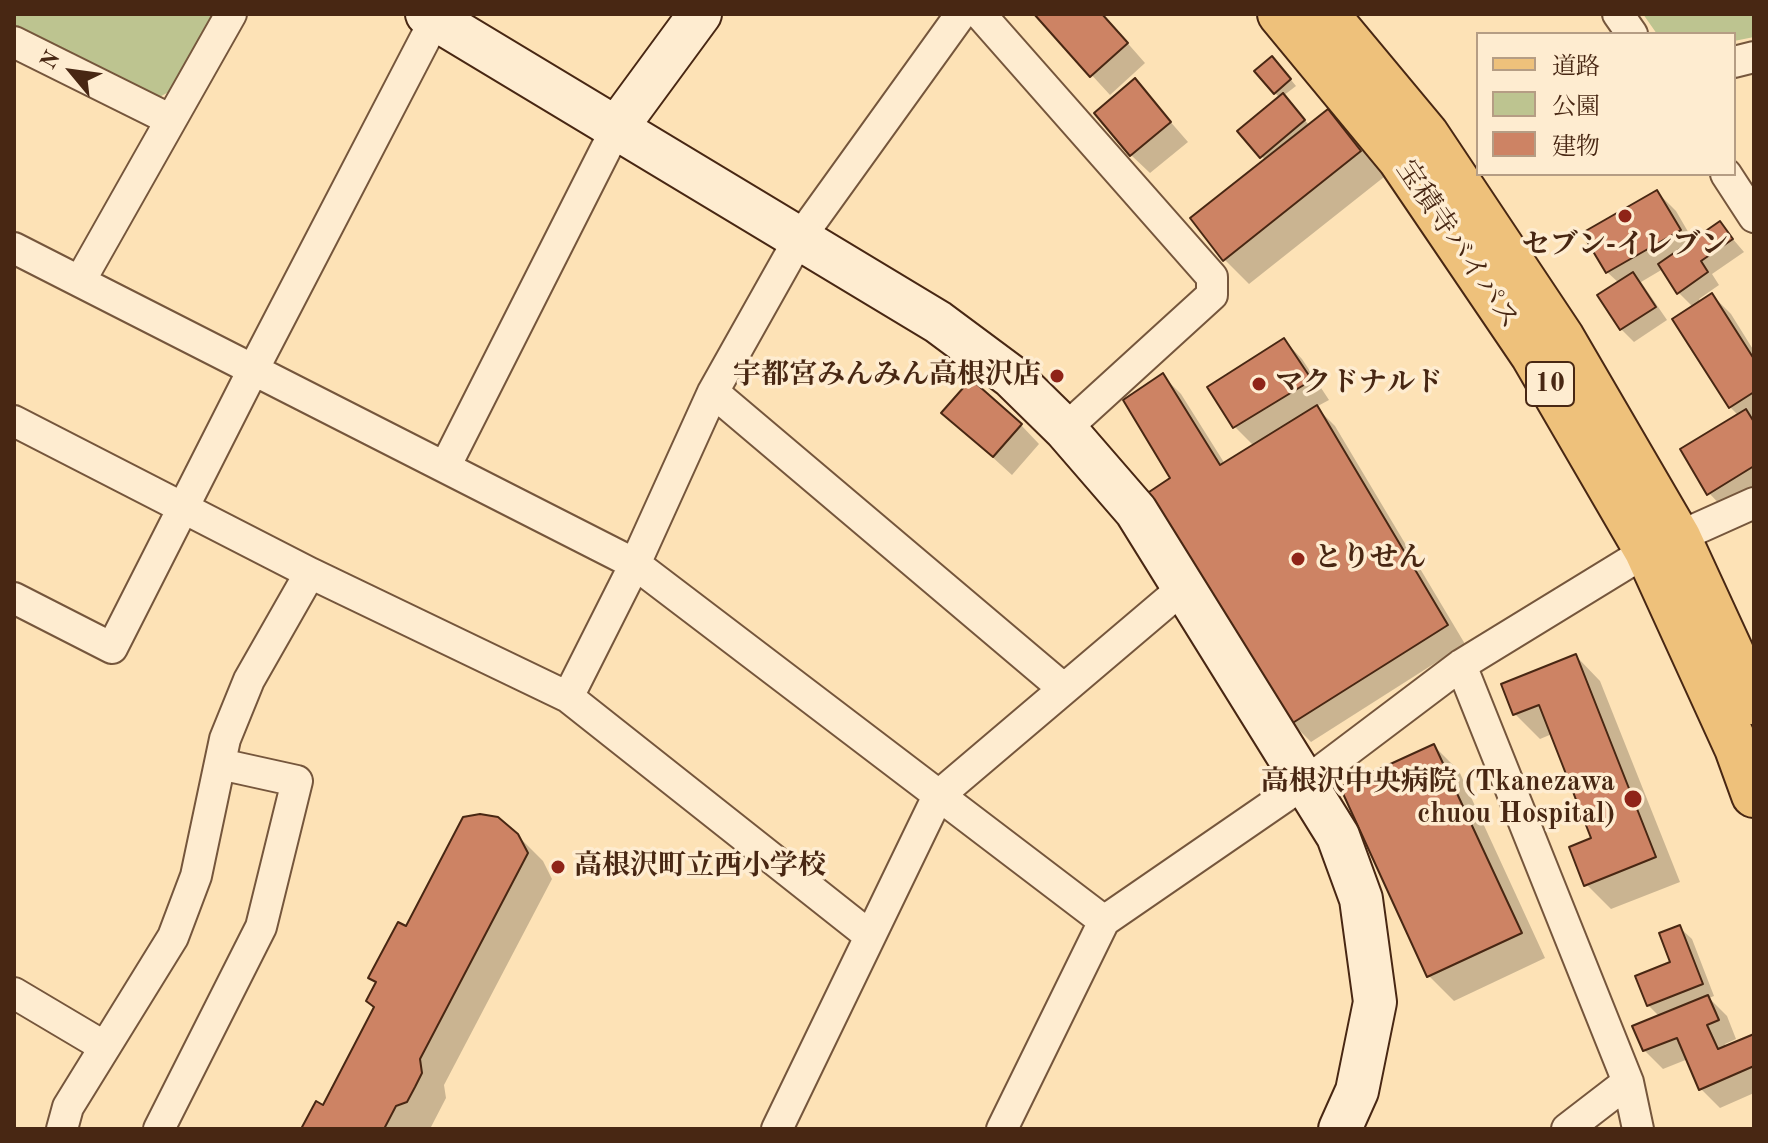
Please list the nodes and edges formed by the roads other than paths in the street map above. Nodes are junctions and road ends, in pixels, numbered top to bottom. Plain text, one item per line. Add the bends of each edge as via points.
1 (231, 14) edge
2 (700, 14) edge
3 (961, 14) edge
4 (980, 14) edge
5 (1280, 14) edge
6 (1326, 14) edge
7 (1618, 14) edge
8 (433, 16) edge
9 (1631, 32) edge
10 (14, 42) edge
11 (171, 120) junction
12 (617, 127) junction
13 (1727, 176) edge
14 (1754, 217) edge
15 (799, 239) junction
16 (14, 248) edge
17 (80, 281) junction
18 (253, 370) junction
19 (713, 392) junction
20 (14, 421) edge
21 (1065, 429) junction
22 (445, 467) junction
23 (1754, 503) edge
24 (183, 508) junction
25 (1662, 544) junction
26 (635, 564) junction
27 (310, 573) junction
28 (1183, 588) junction
29 (14, 598) edge
30 (1461, 665) junction
31 (1064, 689) junction
32 (568, 697) junction
33 (1754, 702) edge
34 (220, 764) junction
35 (1306, 782) junction
36 (1754, 795) edge
37 (938, 796) junction
38 (1104, 921) junction
39 (870, 936) junction
40 (14, 993) edge
41 (105, 1047) junction
42 (1628, 1082) junction
43 (62, 1129) edge
44 (159, 1129) edge
45 (777, 1129) edge
46 (1002, 1129) edge
47 (1340, 1129) edge
48 (1567, 1129) edge
49 (1638, 1129) edge

1 - 11 street
2 - 12 street
3 - 15 street
4 - 21 street via 1212,277 1212,295
5 - 25 main road, 宝積寺バイパス / 10 via 1400,159
6 - 25 main road, 宝積寺バイパス / 10 via 1426,134 1562,338
7 - 9 street
8 - 12 street
8 - 18 street
10 - 11 street
11 - 17 street
12 - 15 street
12 - 22 street
13 - 14 street
15 - 19 street
15 - 21 street via 938,322 1012,377
16 - 17 street
17 - 18 street
18 - 22 street
18 - 24 street
19 - 26 street
19 - 31 street
20 - 24 street
21 - 28 street via 1136,511
22 - 26 street
23 - 25 street
24 - 27 street
24 - 29 street via 112,648
25 - 30 street
25 - 33 main road, 宝積寺バイパス / 10
25 - 36 main road, 宝積寺バイパス / 10
26 - 32 street
26 - 37 street
27 - 32 street
27 - 34 street via 249,680
28 - 31 street
28 - 35 street
30 - 35 street
30 - 42 street
31 - 37 street
32 - 39 street
34 - 41 street via 196,876 173,937
34 - 44 street via 297,781 261,927
35 - 38 street
35 - 47 street via 1338,836 1361,899 1375,1002 1357,1091
37 - 38 street
37 - 39 street
38 - 46 street
39 - 45 street
40 - 41 street
41 - 43 street via 68,1107
42 - 48 street
42 - 49 street

